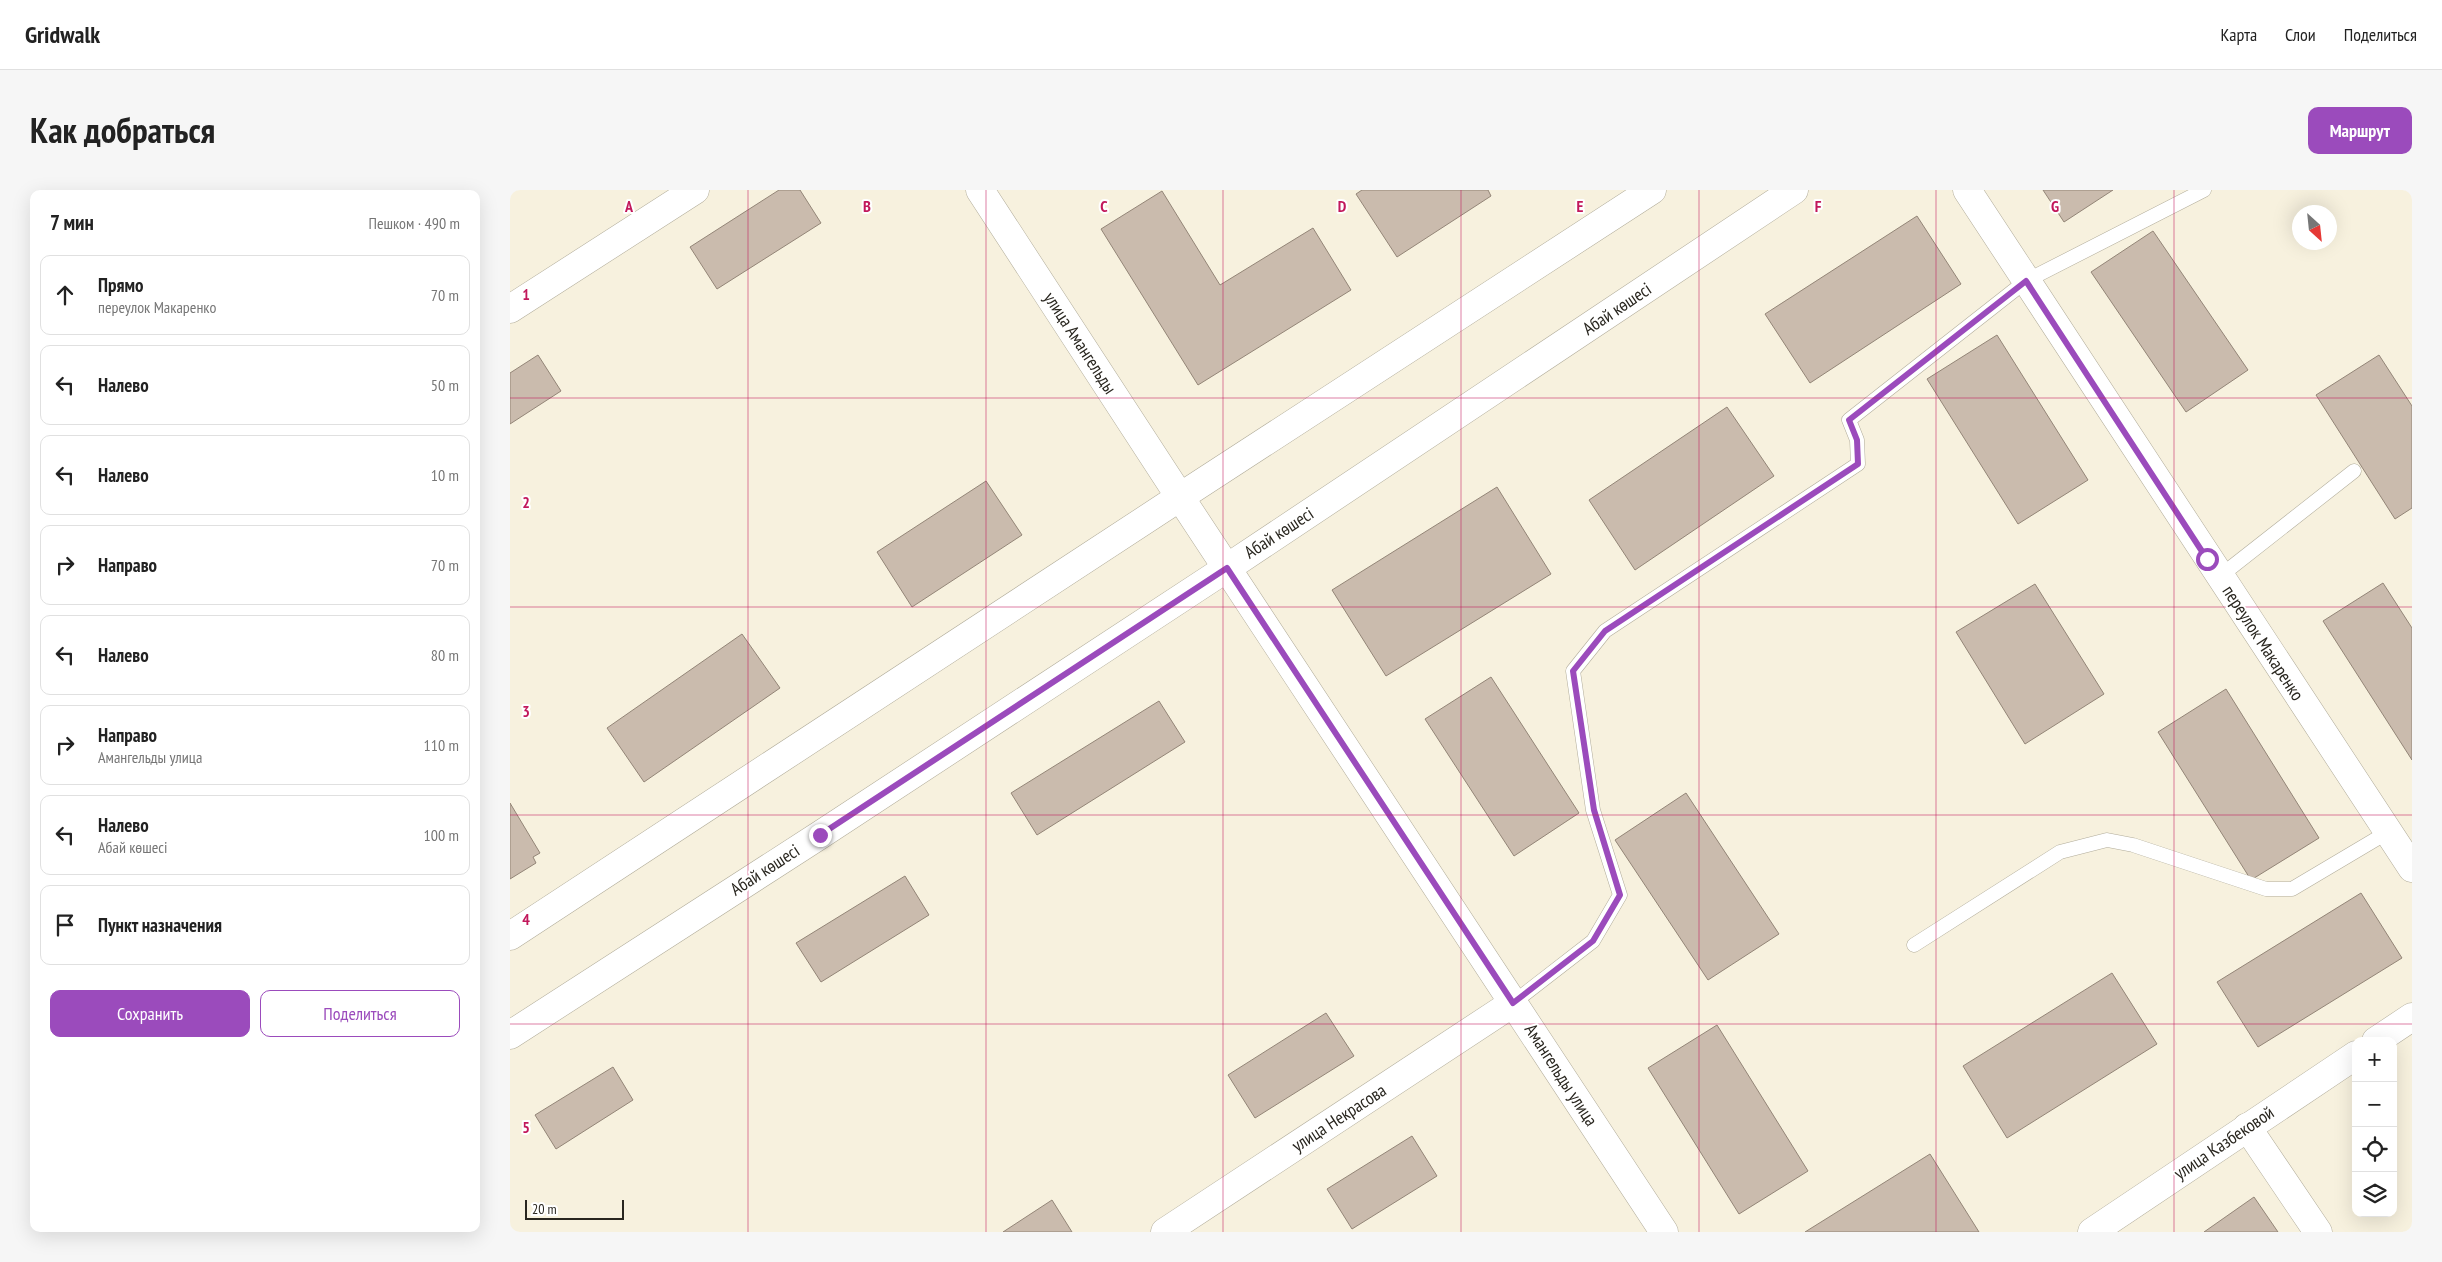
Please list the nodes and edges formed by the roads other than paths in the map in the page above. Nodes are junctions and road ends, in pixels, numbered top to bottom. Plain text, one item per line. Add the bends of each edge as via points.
1 (695, 190) edge
2 (980, 190) edge
3 (1652, 190) edge
4 (1794, 190) edge
5 (1967, 190) edge
6 (2204, 190) edge
7 (2026, 281) junction
8 (510, 309) edge
9 (2354, 471) dead end
10 (1180, 497) junction
11 (1227, 568) junction
12 (2220, 577) junction
13 (2388, 832) junction
14 (2412, 868) edge
15 (510, 936) edge
16 (1914, 945) dead end
17 (1513, 1003) junction
18 (2412, 1017) edge
19 (510, 1035) edge
20 (2382, 1037) edge
21 (2352, 1057) edge
22 (2248, 1127) junction
23 (1165, 1232) edge
24 (1664, 1232) edge
25 (2092, 1232) edge
26 (2318, 1232) edge

1 - 8 street
2 - 10 street, улица Амангельды
3 - 10 street
4 - 11 street, Абай көшесі
5 - 7 street, переулок Макаренко
6 - 7 lane
7 - 12 street, переулок Макаренко
7 - 17 lane via 1849,420 1857,440 1858,464 1605,631 1573,671 1594,810 1620,895 1593,941
9 - 12 lane
10 - 11 street, улица Амангельды
10 - 15 street
11 - 17 street, Амангельды улица
11 - 19 street, Абай көшесі
12 - 13 street, переулок Макаренко
13 - 14 street, переулок Макаренко
13 - 16 lane via 2292,890 2266,889 2133,845 2107,840 2060,852
17 - 23 street, улица Некрасова
17 - 24 street, Амангельды улица
18 - 20 street
21 - 22 street, улица Казбековой
22 - 25 street, улица Казбековой
22 - 26 street

